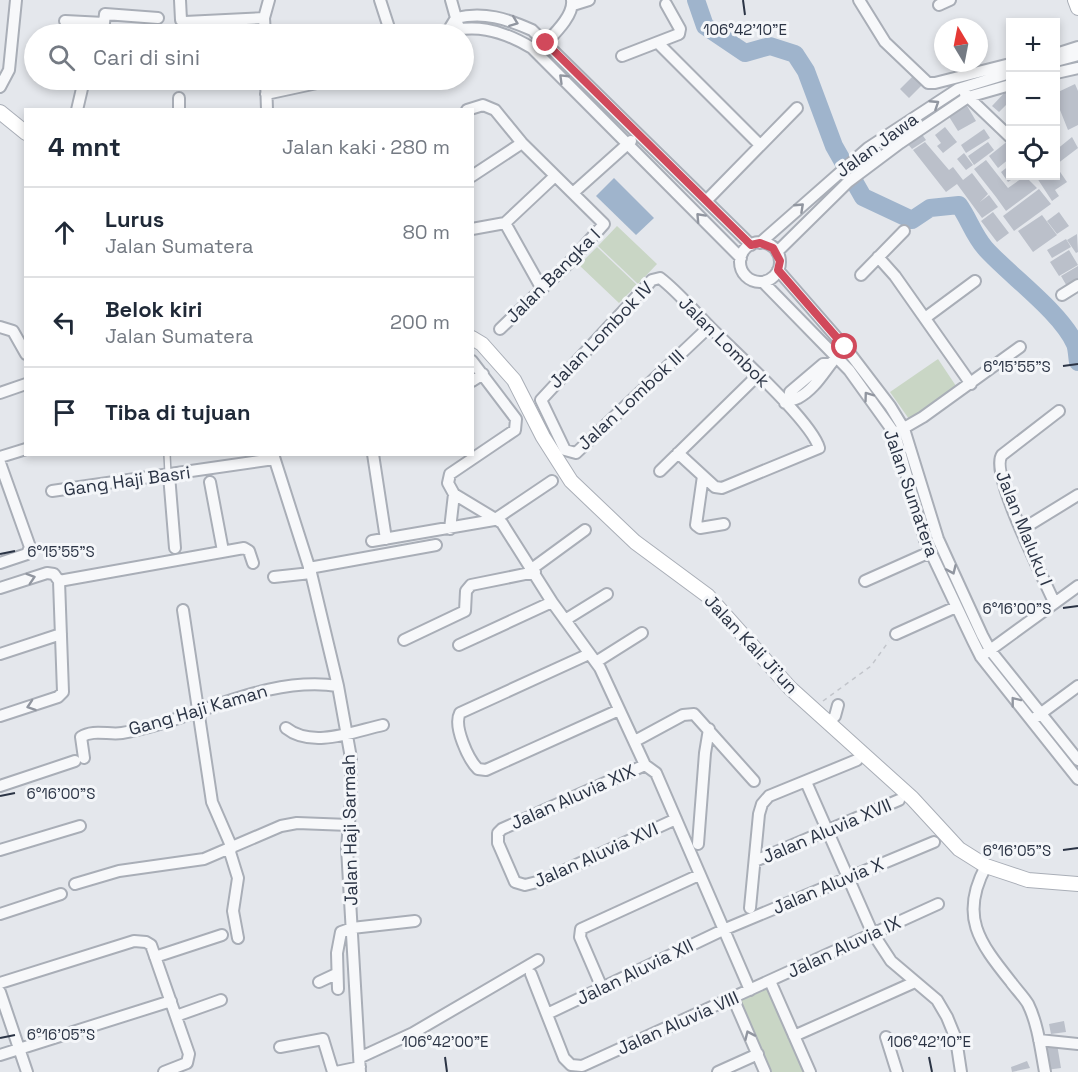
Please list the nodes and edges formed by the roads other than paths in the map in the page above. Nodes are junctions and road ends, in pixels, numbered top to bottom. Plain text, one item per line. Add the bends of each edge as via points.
1 (15, 0) edge
2 (180, 0) edge
3 (269, 0) edge
4 (380, 0) edge
5 (451, 0) edge
6 (589, 0) edge
7 (859, 0) edge
8 (950, 0) edge
9 (1075, 0) edge
10 (573, 2) edge
11 (666, 4) dead end
12 (939, 5) dead end
13 (1078, 8) edge
14 (158, 18) dead end
15 (264, 18) junction
16 (456, 18) junction
17 (64, 21) dead end
18 (104, 23) joint
19 (264, 24) edge
20 (388, 24) edge
21 (453, 24) edge
22 (474, 31) edge
23 (546, 43) junction
24 (658, 43) junction
25 (1078, 46) edge
26 (537, 53) junction
27 (1060, 53) edge
28 (1078, 55) edge
29 (622, 56) dead end
30 (1060, 60) edge
31 (1006, 65) edge
32 (1078, 68) edge
33 (1060, 72) edge
34 (1006, 75) edge
35 (1006, 86) edge
36 (0, 87) edge
37 (958, 89) junction
38 (81, 90) edge
39 (267, 90) edge
40 (285, 90) edge
41 (267, 94) junction
42 (968, 97) junction
43 (77, 108) edge
44 (267, 108) edge
45 (471, 108) edge
46 (797, 108) dead end
47 (0, 112) edge
48 (24, 130) edge
49 (1006, 132) edge
50 (638, 135) junction
51 (522, 143) junction
52 (627, 145) junction
53 (760, 145) junction
54 (855, 158) junction
55 (866, 168) junction
56 (474, 175) edge
57 (555, 176) junction
58 (574, 192) junction
59 (706, 201) junction
60 (505, 223) junction
61 (474, 229) edge
62 (904, 231) dead end
63 (755, 244) junction
64 (777, 252) junction
65 (878, 257) junction
66 (741, 258) junction
67 (778, 270) junction
68 (861, 275) dead end
69 (975, 280) dead end
70 (663, 281) joint
71 (763, 282) junction
72 (1078, 285) edge
73 (542, 289) junction
74 (1062, 295) dead end
75 (925, 318) junction
76 (0, 327) edge
77 (709, 327) junction
78 (500, 329) dead end
79 (474, 339) edge
80 (845, 347) junction
81 (1020, 347) dead end
82 (24, 350) edge
83 (833, 360) junction
84 (474, 363) edge
85 (483, 374) junction
86 (758, 375) junction
87 (474, 380) edge
88 (972, 384) junction
89 (24, 385) edge
90 (0, 393) edge
91 (541, 400) joint
92 (787, 401) junction
93 (1059, 411) dead end
94 (899, 431) junction
95 (24, 450) edge
96 (678, 453) junction
97 (167, 456) edge
98 (373, 456) edge
99 (0, 457) edge
100 (273, 457) edge
101 (0, 463) edge
102 (660, 471) dead end
103 (168, 475) junction
104 (703, 476) junction
105 (552, 481) dead end
106 (210, 482) dead end
107 (52, 491) dead end
108 (454, 494) junction
109 (1078, 495) edge
110 (494, 520) junction
111 (724, 524) dead end
112 (450, 529) junction
113 (585, 530) dead end
114 (1022, 530) junction
115 (386, 539) junction
116 (372, 541) dead end
117 (436, 545) dead end
118 (175, 549) dead end
119 (223, 551) junction
120 (930, 552) junction
121 (0, 562) edge
122 (253, 563) dead end
123 (534, 570) junction
124 (310, 571) junction
125 (274, 577) dead end
126 (59, 581) junction
127 (865, 581) dead end
128 (1078, 586) edge
129 (0, 588) edge
130 (608, 594) dead end
131 (552, 602) junction
132 (1054, 602) junction
133 (956, 607) junction
134 (183, 610) dead end
135 (565, 620) junction
136 (642, 633) dead end
137 (61, 634) junction
138 (896, 634) road end
139 (404, 640) dead end
140 (459, 645) dead end
141 (986, 653) junction
142 (0, 654) edge
143 (592, 658) junction
144 (338, 686) junction
145 (1078, 686) edge
146 (838, 705) dead end
147 (619, 710) junction
148 (198, 711) junction
149 (1040, 714) junction
150 (0, 716) edge
151 (1030, 720) junction
152 (829, 722) junction
153 (383, 725) dead end
154 (286, 728) dead end
155 (709, 729) junction
156 (346, 733) junction
157 (635, 741) junction
158 (856, 760) dead end
159 (1078, 760) edge
160 (645, 765) junction
161 (1078, 779) edge
162 (754, 781) dead end
163 (806, 782) junction
164 (0, 786) edge
165 (899, 800) dead end
166 (676, 819) junction
167 (349, 825) junction
168 (80, 826) dead end
169 (827, 831) junction
170 (934, 842) dead end
171 (699, 844) dead end
172 (231, 848) junction
173 (0, 850) edge
174 (755, 861) junction
175 (986, 866) junction
176 (699, 875) junction
177 (848, 878) junction
178 (515, 882) joint
179 (75, 884) dead end
180 (1078, 884) edge
181 (61, 894) dead end
182 (938, 904) dead end
183 (750, 908) dead end
184 (0, 914) edge
185 (415, 921) dead end
186 (352, 928) junction
187 (723, 930) junction
188 (872, 932) junction
189 (222, 935) dead end
190 (238, 938) dead end
191 (155, 957) junction
192 (537, 960) dead end
193 (336, 974) junction
194 (531, 974) dead end
195 (770, 981) junction
196 (319, 982) dead end
197 (915, 982) junction
198 (0, 983) edge
199 (602, 988) junction
200 (338, 989) dead end
201 (750, 990) junction
202 (0, 992) edge
203 (733, 998) junction
204 (171, 1000) junction
205 (221, 1000) dead end
206 (547, 1014) junction
207 (176, 1016) junction
208 (794, 1036) junction
209 (886, 1037) dead end
210 (1038, 1041) junction
211 (1078, 1044) edge
212 (280, 1047) dead end
213 (19, 1048) junction
214 (0, 1054) edge
215 (758, 1054) junction
216 (361, 1066) edge
217 (27, 1072) edge
218 (164, 1072) edge
219 (334, 1072) edge
220 (718, 1072) edge
221 (765, 1072) edge
222 (810, 1072) edge
223 (897, 1072) edge
224 (961, 1072) edge
225 (1046, 1072) edge

1 - 36 street via 9,70
2 - 15 street via 183,22
3 - 15 street
4 - 20 street
5 - 16 street
6 - 10 street
7 - 31 street via 885,42 928,83
8 - 12 street
9 - 13 street
10 - 23 street
11 - 24 street via 680,33
14 - 18 street via 105,14
15 - 19 street
16 - 21 street
16 -> 23 street via 499,17 532,30
17 - 18 street
22 - 26 street via 498,30
23 - 26 street
23 - 50 street
24 - 29 street
24 - 53 street
25 - 27 street
52 -> 26 street
28 - 30 street
32 - 33 street
34 - 37 street, Jalan Jawa
35 - 42 street, Jalan Jawa
37 - 42 street
54 -> 37 street, Jalan Jawa
38 - 43 street
39 - 41 street
40 - 41 street
41 - 44 street
42 - 49 street
42 - 55 street, Jalan Jawa
45 - 51 street via 477,105 495,110
46 - 53 street
47 - 48 street
50 - 52 street
50 - 59 street
51 - 56 street
51 - 57 street
52 - 58 street
66 -> 52 street
53 - 59 street
54 - 55 street
63 -> 54 street, Jalan Jawa
55 - 64 street, Jalan Jawa
57 - 58 street
57 - 60 street
58 - 73 street, Jalan Bangka I via 604,221 603,227
59 - 63 street
60 - 61 street
60 - 73 street
62 - 65 street
63 - 64 street via 770,245
63 - 66 street
64 - 67 street
65 - 68 street
65 - 75 street
66 - 71 street via 744,274
67 - 71 street
67 - 80 street, Jalan Sumatera
69 - 75 street
70 - 77 street, Jalan Lombok
70 - 91 street, Jalan Lombok IV via 652,280
71 - 83 street, Jalan Sumatera
72 - 74 street
73 - 78 street, Jalan Bangka I
75 - 88 street
76 - 82 street via 13,331
77 - 86 street, Jalan Lombok
77 - 91 street, Jalan Lombok III via 576,453 565,450
79 - 152 street, Jalan Kali Ji'un via 514,380 571,481 635,542 708,596 790,688
80 - 83 street, Jalan Lombok
80 - 94 street, Jalan Sumatera via 890,406
81 - 88 street
83 - 92 street, Jalan Lombok via 790,392
94 -> 83 street, Jalan Sumatera via 849,369
84 - 85 street
85 - 87 street
85 - 108 street via 516,418 517,428 448,476
86 - 92 street, Jalan Lombok
86 - 96 street
88 - 94 street
89 - 90 street
92 - 104 street, Jalan Lombok via 819,448 722,488
93 - 114 street, Jalan Maluku I via 998,461
94 - 120 street, Jalan Sumatera
94 -> 141 street, Jalan Sumatera via 938,539
95 - 99 street
96 - 102 street
96 - 104 street
97 - 103 lane
98 - 115 street
100 - 103 street, Gang Haji Basri
100 - 124 street, Jalan Haji Sarmah
101 - 121 street via 30,544 27,554
103 - 107 street, Gang Haji Basri
103 - 118 street
104 - 111 street via 696,525 700,528
105 - 110 street
106 - 119 street
108 - 110 street
108 - 112 street
109 - 114 street
110 - 112 street
110 - 123 street via 502,523
112 - 115 street
113 - 123 street
114 - 132 street, Jalan Maluku I
115 - 116 street
117 - 124 street
119 - 122 street via 247,549
119 - 126 street
120 - 127 street
120 - 133 street, Jalan Sumatera
123 - 131 street
123 - 139 street via 471,585 466,591 465,611
124 - 125 street
124 - 144 street, Jalan Haji Sarmah
129 -> 126 street via 46,573 54,574
126 - 137 street
128 - 132 street
130 - 135 street
131 - 135 street
131 - 140 street
132 - 141 street
133 - 138 street
133 - 141 street, Jalan Sumatera
134 - 148 street
135 - 143 street
136 - 143 street
137 - 142 street
137 -> 150 street via 63,692
141 - 149 street, Jalan Sumatera
151 -> 141 street, Jalan Sumatera
143 - 147 street
143 - 147 street via 465,709 458,717 459,729 474,766 486,770
144 - 148 street, Gang Haji Kaman via 294,685
144 - 156 street, Jalan Haji Sarmah
145 - 149 street
146 - 152 street
147 - 157 street
148 - 164 street, Gang Haji Kaman via 121,733 87,733 81,737 79,760
148 - 172 street via 212,802
149 - 151 street
149 - 159 street, Jalan Sumatera
151 - 161 street, Jalan Sumatera
152 - 175 street, Jalan Kali Ji'un via 912,798 959,849
153 - 156 street
154 - 156 street via 294,734 313,737
155 - 157 street via 691,714
155 - 162 street
155 - 171 street
156 - 167 street, Jalan Haji Sarmah via 352,777
157 - 160 street
158 - 163 street
160 - 166 street via 656,773
160 - 178 street, Jalan Aluvia XIX via 502,829 498,843
163 - 169 street
163 - 174 street via 769,796 762,804
165 - 169 street, Jalan Aluvia XVII
166 - 176 street
166 - 178 street, Jalan Aluvia XVI via 541,881 525,885
167 - 172 street via 281,826
167 - 186 street, Jalan Haji Sarmah
168 - 173 street
169 - 174 street, Jalan Aluvia XVII
169 - 177 street
170 - 177 street, Jalan Aluvia X
172 - 179 street via 204,859 120,871
172 - 190 street via 238,878 233,911
174 - 183 street
175 - 180 street, Jalan Kali Ji'un via 1028,879
175 - 210 street via 973,896 977,932 988,953 1028,1004
176 - 187 street
176 - 199 street via 583,927 580,937
177 - 187 street, Jalan Aluvia X
177 - 188 street
181 - 184 street
182 - 188 street, Jalan Aluvia IX
185 - 186 street
186 - 193 street via 340,934
186 - 216 street, Jalan Haji Sarmah
187 - 199 street, Jalan Aluvia XII
187 - 201 street
188 - 195 street, Jalan Aluvia IX
188 - 197 street via 891,961
189 - 191 street
191 - 198 street via 151,945 134,941
191 - 204 street
192 - 216 street
193 - 196 street
193 - 200 street
194 - 206 street
195 - 201 street, Jalan Aluvia IX
195 - 208 street
197 - 208 street
197 - 224 street via 937,1000 947,1017 956,1039
199 - 206 street, Jalan Aluvia XII
201 - 203 street, Jalan Aluvia VIII
202 - 213 street
203 - 206 street, Jalan Aluvia VIII via 586,1065 571,1065 564,1058
215 -> 203 street
204 - 207 street
204 - 213 street
205 - 207 street
207 - 218 street via 189,1053 187,1063
208 - 222 street
209 - 223 street
210 - 211 street
210 - 225 street
212 - 219 street via 323,1039
213 - 214 street
213 - 217 street
215 - 220 street
215 - 221 street
216 - 219 street

